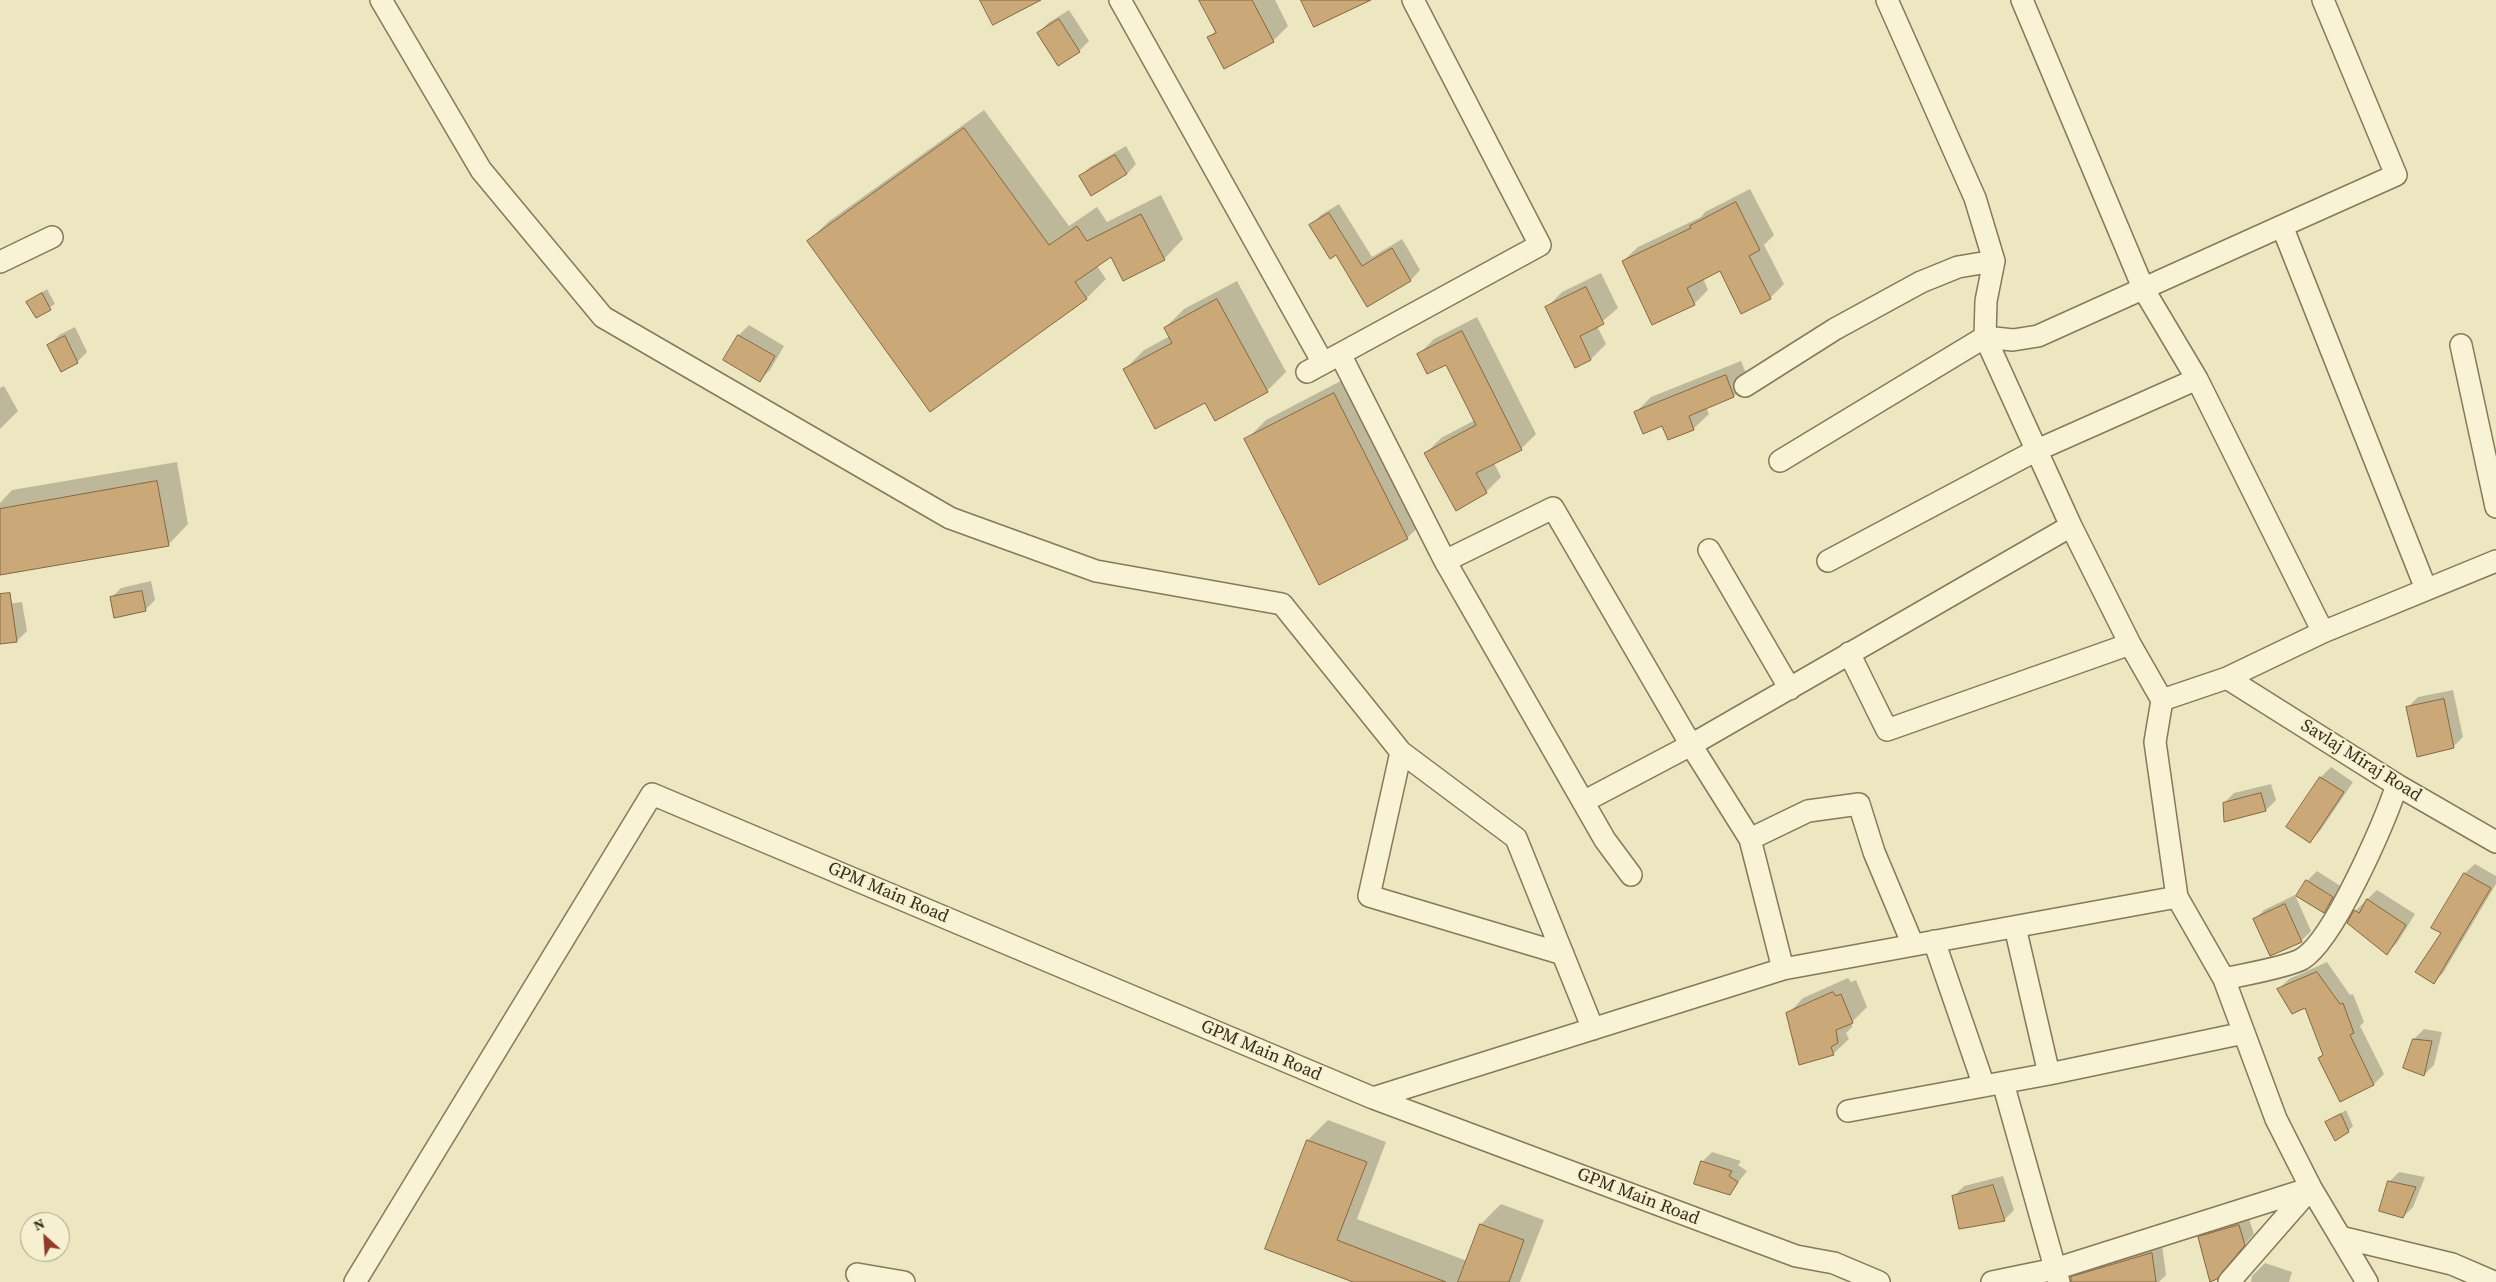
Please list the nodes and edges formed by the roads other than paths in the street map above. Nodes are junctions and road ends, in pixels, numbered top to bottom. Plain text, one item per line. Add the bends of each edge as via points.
1 (381, 0) edge
2 (1120, 0) edge
3 (1413, 0) edge
4 (1886, 0) edge
5 (2022, 0) edge
6 (2323, 0) edge
7 (2282, 226) junction
8 (52, 237) dead end
9 (1994, 261) junction
10 (0, 262) edge
11 (2144, 290) junction
12 (1985, 337) junction
13 (2461, 344) dead end
14 (1323, 363) junction
15 (2197, 379) junction
16 (1745, 386) dead end
17 (2035, 451) junction
18 (1780, 461) dead end
19 (2496, 507) edge
20 (2071, 526) junction
21 (1709, 550) dead end
22 (1446, 561) junction
23 (1828, 561) dead end
24 (2496, 561) edge
25 (2426, 589) junction
26 (2323, 632) junction
27 (2130, 644) junction
28 (1849, 653) junction
29 (2227, 678) junction
30 (1790, 689) junction
31 (2162, 700) junction
32 (1691, 745) junction
33 (1400, 752) junction
34 (2397, 785) junction
35 (1583, 802) junction
36 (1750, 839) junction
37 (2496, 842) edge
38 (1631, 875) dead end
39 (2177, 897) junction
40 (2015, 927) junction
41 (1924, 943) junction
42 (1563, 954) junction
43 (1783, 969) junction
44 (2224, 980) junction
45 (1593, 1029) junction
46 (2244, 1033) junction
47 (2048, 1074) junction
48 (1993, 1084) junction
49 (1373, 1098) junction
50 (1848, 1112) dead end
51 (2311, 1188) junction
52 (2340, 1237) junction
53 (1834, 1263) junction
54 (857, 1274) dead end
55 (2057, 1275) edge
56 (354, 1282) edge
57 (904, 1282) edge
58 (1843, 1282) edge
59 (1879, 1282) edge
60 (1992, 1282) edge
61 (2229, 1282) edge
62 (2367, 1282) edge
63 (2494, 1282) edge

1 - 33 street via 481,170 603,317 950,518 1096,571 1282,604
2 - 14 street
3 - 14 street via 1540,244
4 - 9 street via 1975,198
5 - 11 street
6 - 7 street via 2396,175
7 - 11 street
7 - 25 street
8 - 10 street
9 - 12 street via 1986,301
9 - 16 street via 1958,267 1921,282 1835,329
11 - 12 street via 2038,336 2013,340
11 - 15 street
12 - 17 street
12 - 18 street
13 - 19 street
14 - 22 street
15 - 17 street
15 - 26 street
17 - 20 street
17 - 23 street
20 - 27 street
20 - 28 street
21 - 30 street
22 - 32 street via 1553,508
22 - 35 street
24 - 25 street
25 - 26 street
26 - 29 street
27 - 28 street via 1887,730
27 - 31 street
28 - 30 street
29 - 31 street
29 - 34 street, Savlaj Miraj Road
30 - 32 street
31 - 39 street via 2155,742
32 - 35 street
32 - 36 street
33 - 42 street via 1516,838
33 - 42 street via 1369,896
34 - 37 street, Savlaj Miraj Road
34 - 44 street via 2348,896 2316,947 2301,959
35 - 38 street
36 - 41 street via 1808,811 1859,804 1874,852
36 - 43 street
39 - 40 street
39 - 44 street
40 - 41 street
40 - 47 street
41 - 43 street
41 - 48 street
42 - 45 street
43 - 45 street
44 - 46 street
45 - 49 street
46 - 47 street
46 - 51 street via 2276,1120
47 - 48 street
48 - 50 street
48 - 55 street
49 - 53 street, GPM Main Road via 1796,1256
49 - 56 street, GPM Main Road via 652,794
51 - 52 street
51 - 55 street
51 - 61 street
52 - 62 street
52 - 63 street via 2452,1264
53 - 58 street
53 - 59 street, GPM Main Road
54 - 57 street
55 - 60 street

